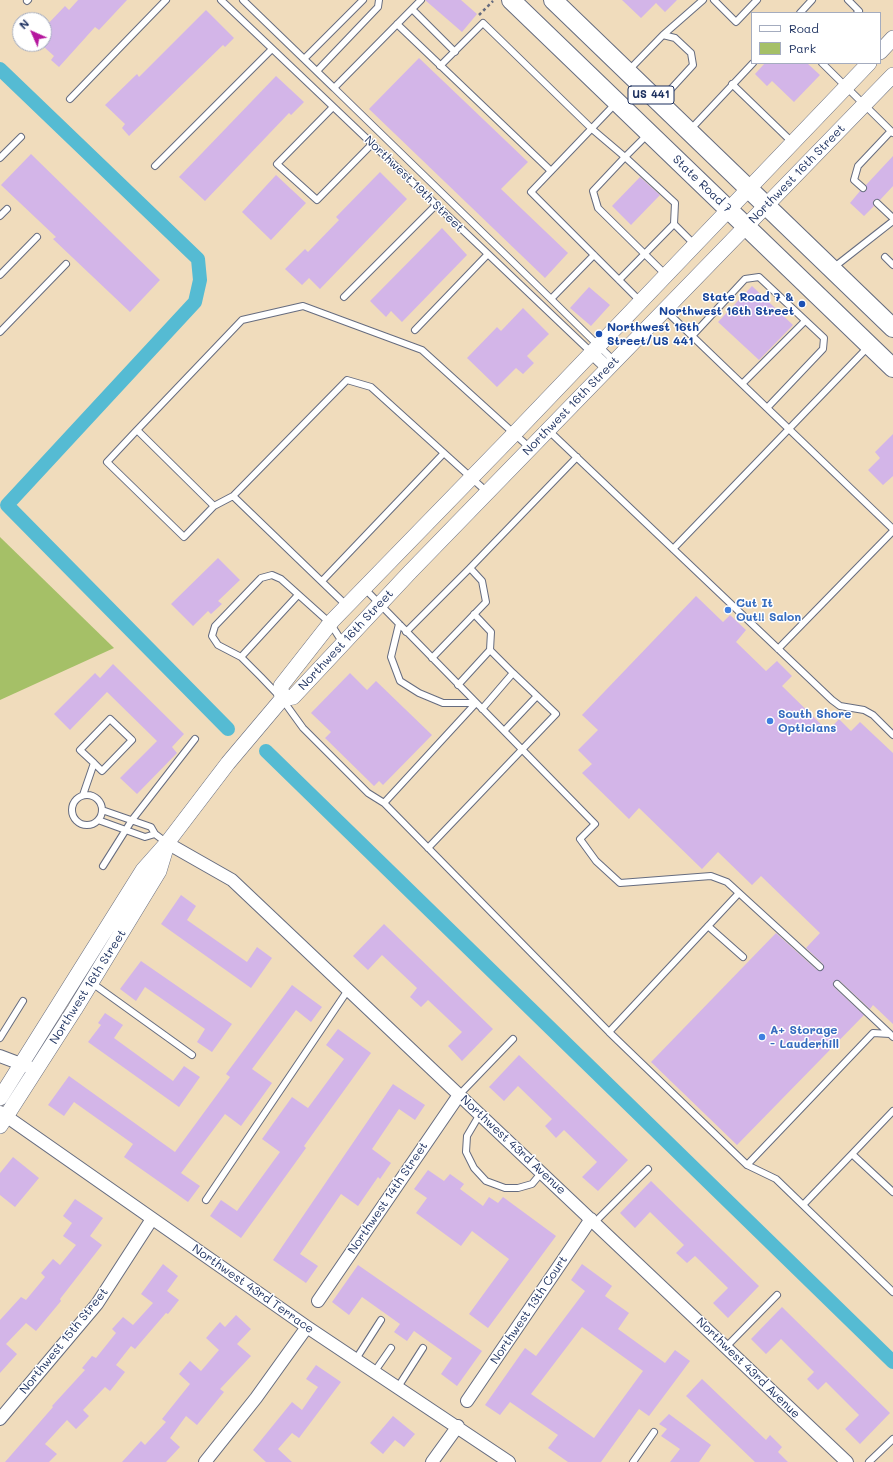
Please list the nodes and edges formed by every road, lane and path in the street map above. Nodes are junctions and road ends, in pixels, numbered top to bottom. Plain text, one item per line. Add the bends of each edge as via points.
1 (166, 0) edge
2 (221, 0) edge
3 (363, 0) edge
4 (379, 0) edge
5 (421, 0) edge
6 (511, 0) edge
7 (553, 0) edge
8 (703, 0) edge
9 (714, 0) edge
10 (758, 0) edge
11 (812, 0) edge
12 (848, 0) edge
13 (247, 1) edge
14 (412, 9) junction
15 (801, 12) edge
16 (858, 12) edge
17 (397, 24) junction
18 (663, 35) junction
19 (893, 38) edge
20 (272, 49) junction
21 (881, 51) edge
22 (455, 52) junction
23 (304, 59) junction
24 (752, 64) edge
25 (823, 64) edge
26 (868, 64) edge
27 (440, 66) junction
28 (317, 71) junction
29 (627, 72) junction
30 (893, 76) edge
31 (732, 84) junction
32 (847, 87) junction
33 (334, 88) junction
34 (70, 98) dead end
35 (617, 102) junction
36 (658, 102) junction
37 (864, 105) junction
38 (333, 107) junction
39 (592, 129) junction
40 (689, 131) junction
41 (892, 132) edge
42 (649, 133) junction
43 (21, 136) dead end
44 (793, 143) junction
45 (372, 144) junction
46 (625, 157) junction
47 (0, 158) edge
48 (155, 166) dead end
49 (551, 171) junction
50 (863, 188) dead end
51 (749, 190) junction
52 (877, 203) dead end
53 (436, 205) junction
54 (767, 206) junction
55 (7, 209) dead end
56 (728, 209) junction
57 (0, 216) edge
58 (893, 218) edge
59 (893, 221) edge
60 (674, 224) junction
61 (747, 227) junction
62 (37, 237) dead end
63 (695, 245) junction
64 (488, 254) junction
65 (644, 254) junction
66 (594, 255) junction
67 (885, 257) dead end
68 (66, 264) dead end
69 (893, 265) edge
70 (832, 269) junction
71 (0, 275) edge
72 (666, 275) junction
73 (619, 280) junction
74 (344, 298) dead end
75 (551, 299) junction
76 (641, 302) junction
77 (665, 310) junction
78 (805, 321) junction
79 (893, 328) edge
80 (415, 330) dead end
81 (0, 332) edge
82 (692, 336) junction
83 (870, 346) junction
84 (595, 350) junction
85 (611, 365) junction
86 (893, 368) edge
87 (742, 384) junction
88 (767, 408) junction
89 (532, 415) junction
90 (789, 429) junction
91 (137, 430) junction
92 (548, 430) junction
93 (514, 434) junction
94 (530, 448) junction
95 (444, 453) junction
96 (577, 458) junction
97 (472, 478) junction
98 (487, 492) junction
99 (232, 496) junction
100 (214, 506) junction
101 (893, 530) edge
102 (673, 549) junction
103 (470, 568) junction
104 (322, 581) junction
105 (364, 588) junction
106 (298, 595) junction
107 (379, 604) junction
108 (347, 605) junction
109 (474, 614) junction
110 (330, 623) junction
111 (399, 624) junction
112 (406, 632) junction
113 (343, 643) junction
114 (778, 649) junction
115 (490, 650) junction
116 (241, 657) junction
117 (432, 658) junction
118 (513, 673) junction
119 (458, 685) junction
120 (537, 696) junction
121 (282, 699) junction
122 (476, 703) junction
123 (482, 709) junction
124 (504, 731) junction
125 (893, 735) edge
126 (195, 739) dead end
127 (523, 750) junction
128 (94, 763) junction
129 (84, 795) junction
130 (384, 803) junction
131 (102, 810) junction
132 (98, 820) junction
133 (132, 820) junction
134 (126, 830) junction
135 (161, 838) junction
136 (428, 848) junction
137 (103, 866) dead end
138 (739, 893) junction
139 (708, 926) junction
140 (743, 957) dead end
141 (820, 967) dead end
142 (84, 978) junction
143 (837, 984) dead end
144 (348, 990) junction
145 (23, 1001) dead end
146 (609, 1032) junction
147 (892, 1036) edge
148 (0, 1038) edge
149 (513, 1039) dead end
150 (192, 1054) dead end
151 (0, 1056) edge
152 (21, 1065) junction
153 (36, 1070) junction
154 (459, 1094) junction
155 (0, 1098) edge
156 (893, 1111) edge
157 (480, 1114) junction
158 (2, 1118) edge
159 (852, 1154) junction
160 (747, 1165) junction
161 (648, 1169) dead end
162 (542, 1172) junction
163 (893, 1192) edge
164 (206, 1200) dead end
165 (803, 1205) junction
166 (152, 1219) junction
167 (593, 1221) junction
168 (893, 1292) edge
169 (777, 1295) dead end
170 (318, 1301) dead end
171 (381, 1320) dead end
172 (307, 1327) junction
173 (726, 1347) junction
174 (391, 1348) dead end
175 (424, 1348) dead end
176 (356, 1359) junction
177 (375, 1372) junction
178 (398, 1387) junction
179 (468, 1401) dead end
180 (0, 1419) edge
181 (458, 1426) junction
182 (654, 1432) dead end
183 (893, 1439) edge
184 (205, 1462) edge
185 (432, 1462) edge
186 (509, 1462) edge
187 (633, 1462) edge
188 (847, 1462) edge
189 (869, 1462) edge

1 - 34 lane
2 - 20 lane, Northwest 19th Street
3 - 23 lane
4 - 28 lane via 378,7
5 - 14 lane
6 - 35 main road, State Road 7 / US 441
7 - 29 main road, US 441
8 - 18 lane
9 - 10 lane via 736,22
11 - 15 lane
12 - 16 lane
13 - 23 lane
14 - 17 lane
14 - 22 lane
17 - 27 lane
17 - 33 lane
18 - 29 lane
18 - 36 lane via 675,38 691,53 693,65
19 - 21 street
20 - 38 lane, Northwest 19th Street
20 - 48 lane
22 - 27 lane
22 - 39 lane via 484,23
23 - 28 lane
24 - 31 lane
25 - 32 lane
26 - 32 street, Northwest 16th Street
27 - 49 lane
28 - 33 lane
29 - 36 main road, US 441
30 - 37 street, Northwest 16th Street
31 - 40 lane
31 - 44 lane
32 - 37 lane
32 - 44 street, Northwest 16th Street
33 - 75 lane
35 - 39 lane
35 - 42 main road, State Road 7 / US 441
36 - 40 main road, US 441
37 - 41 lane
37 - 54 street, Northwest 16th Street
38 - 45 lane, Northwest 19th Street
38 - 45 lane via 277,164 317,200
39 - 46 lane
39 - 49 lane
40 - 51 main road, US 441
41 - 50 lane via 858,166 854,180
42 - 46 lane
42 - 56 main road, State Road 7 / US 441
43 - 47 lane
44 - 51 street, Northwest 16th Street
45 - 53 lane, Northwest 19th Street
46 - 60 lane via 675,203
46 - 65 lane via 593,191 598,208
49 - 66 lane via 531,192
51 - 54 main road, US 441
51 - 56 street, Northwest 16th Street
52 - 58 lane
53 - 64 lane, Northwest 19th Street
53 - 74 lane
54 - 61 street, Northwest 16th Street
54 - 70 main road, US 441
55 - 57 lane
56 - 61 main road, State Road 7 / US 441
56 - 63 street, Northwest 16th Street
59 - 70 lane
60 - 63 lane
60 - 65 lane
61 - 77 street, Northwest 16th Street
61 - 83 main road, State Road 7 / US 441
62 - 71 lane
63 - 72 street, Northwest 16th Street
64 - 80 lane
64 - 84 lane, Northwest 19th Street
65 - 72 lane
65 - 73 lane
66 - 73 lane
66 - 75 lane
67 - 69 lane
68 - 81 lane
70 - 79 main road, US 441
72 - 76 street, Northwest 16th Street
73 - 76 lane
75 - 84 lane
76 - 84 street, Northwest 16th Street
77 - 82 lane
77 - 85 street, Northwest 16th Street
78 - 82 lane via 759,277 745,279
78 - 87 lane
78 - 88 lane via 824,338 824,349
82 - 87 lane
83 - 86 main road, State Road 7 / US 441
83 - 90 lane
84 - 85 street, Northwest 19th Street
84 - 89 street, Northwest 16th Street
85 - 92 street, Northwest 16th Street
87 - 88 lane
88 - 90 lane
89 - 92 street
89 - 93 street, Northwest 16th Street
90 - 101 lane
90 - 102 lane
91 - 93 lane via 242,320 303,306 422,350
91 - 100 lane
91 - 100 lane via 107,462 184,537
92 - 94 street, Northwest 16th Street
92 - 96 lane
93 - 94 lane
93 - 97 street, Northwest 16th Street
94 - 98 street, Northwest 16th Street
95 - 97 lane
95 - 99 lane via 371,387 347,380
95 - 104 lane
96 - 102 lane
96 - 103 lane
97 - 98 lane
97 - 105 street, Northwest 16th Street
98 - 107 street, Northwest 16th Street
99 - 100 lane
99 - 104 lane
101 - 114 lane
102 - 114 lane
103 - 109 lane via 482,581 486,602
103 - 112 lane
104 - 108 lane
105 - 107 lane
105 - 108 street, Northwest 16th Street
106 - 110 lane
106 - 116 lane
106 - 116 lane via 281,579 272,575 261,578 215,626 212,636 218,645
107 - 111 lane
107 - 113 street, Northwest 16th Street
108 - 110 street, Northwest 16th Street
109 - 115 lane via 491,632
109 - 117 lane
110 - 113 lane
110 - 121 street, Northwest 16th Street via 281,686
111 - 112 lane
111 - 122 lane via 391,657 400,681 419,693 443,703
112 - 117 lane
113 - 121 street, Northwest 16th Street via 292,697
114 - 125 lane via 840,706 864,710 873,715
115 - 118 lane
115 - 119 lane
116 - 121 lane
117 - 119 lane
118 - 120 lane
118 - 123 lane
119 - 122 lane
120 - 124 lane
120 - 127 lane via 556,714
121 - 130 lane via 302,728 368,794
121 - 135 street, Northwest 16th Street
122 - 123 lane
122 - 130 lane
123 - 124 lane
124 - 127 lane
126 - 133 lane
127 - 136 lane
127 - 138 lane via 595,824 580,839 596,861 620,883 711,876 727,882
128 - 128 lane via 102,771 132,740 110,719 80,750
128 - 129 lane
129 - 131 lane via 94,796 99,800
129 - 132 lane via 72,805 75,820 84,825
130 - 136 lane
131 - 132 lane
131 - 133 lane
132 - 134 lane
133 - 134 lane
133 - 135 lane via 151,827
134 - 135 lane via 145,837
134 - 137 lane
135 - 142 street, Northwest 16th Street
135 - 144 street, Northwest 43rd Avenue via 232,880
136 - 146 lane
138 - 139 lane
138 - 141 lane
139 - 140 lane
139 - 146 lane
142 - 150 lane
142 - 152 street, Northwest 16th Street
142 - 153 street, Northwest 16th Street
143 - 147 lane
144 - 154 street, Northwest 43rd Avenue
144 - 164 lane
145 - 148 lane
146 - 160 lane
147 - 160 lane via 873,1033
149 - 154 lane
151 - 152 street
152 - 153 street
152 - 155 street, Northwest 16th Street
153 - 158 street, Northwest 16th Street
154 - 157 street, Northwest 43rd Avenue
154 - 170 street, Northwest 14th Street
156 - 159 lane
157 - 162 street, Northwest 43rd Avenue
157 - 162 lane via 467,1136 466,1152 474,1168 486,1181 505,1188 518,1188 532,1184
158 - 166 street, Northwest 43rd Terrace
159 - 163 lane
159 - 165 lane
160 - 165 lane via 776,1179
161 - 167 lane
162 - 167 street, Northwest 43rd Avenue
165 - 168 lane
166 - 172 street, Northwest 43rd Terrace
166 - 180 street, Northwest 15th Street via 97,1304
167 - 173 street, Northwest 43rd Avenue
167 - 179 street, Northwest 13th Court
169 - 173 lane
171 - 176 lane
172 - 176 street, Northwest 43rd Terrace
172 - 184 street via 256,1398
173 - 188 street, Northwest 43rd Avenue
174 - 177 lane
175 - 178 lane
176 - 177 street, Northwest 43rd Terrace
177 - 178 street, Northwest 43rd Terrace
178 - 181 street, Northwest 43rd Terrace
181 - 185 street
181 - 186 street, Northwest 43rd Terrace
182 - 187 lane
183 - 189 lane

